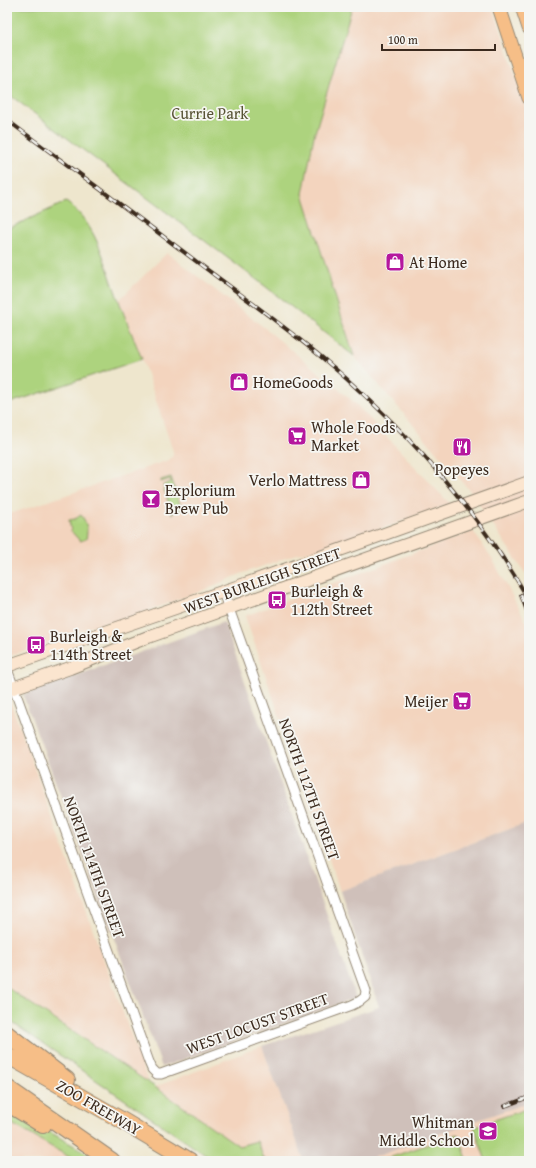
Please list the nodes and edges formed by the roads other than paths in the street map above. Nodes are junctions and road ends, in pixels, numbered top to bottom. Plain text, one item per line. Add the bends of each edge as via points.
1 (499, 7) edge
2 (522, 7) edge
3 (529, 28) edge
4 (529, 98) edge
5 (529, 482) edge
6 (529, 501) edge
7 (223, 592) junction
8 (229, 609) junction
9 (7, 667) edge
10 (10, 689) edge
11 (365, 997) joint
12 (7, 1034) edge
13 (7, 1055) edge
14 (157, 1074) joint
15 (7, 1088) edge
16 (7, 1103) edge
17 (123, 1121) junction
18 (108, 1158) edge
19 (190, 1161) edge

1 - 4 main road
2 - 3 main road
5 - 7 main road, WEST BURLEIGH STREET
6 - 8 main road, WEST BURLEIGH STREET
7 - 8 street, NORTH 112TH STREET
7 - 9 main road, WEST BURLEIGH STREET
8 - 10 main road, WEST BURLEIGH STREET
8 - 11 street, NORTH 112TH STREET via 366,991
9 - 10 street, NORTH 114TH STREET
10 - 14 street, NORTH 114TH STREET via 102,929 149,1062
11 - 14 street, WEST LOCUST STREET via 352,1005
12 - 17 highway
13 - 17 highway, ZOO FREEWAY
15 - 18 highway, ZOO FREEWAY
16 - 18 highway via 62,1138
17 - 19 highway, ZOO FREEWAY

